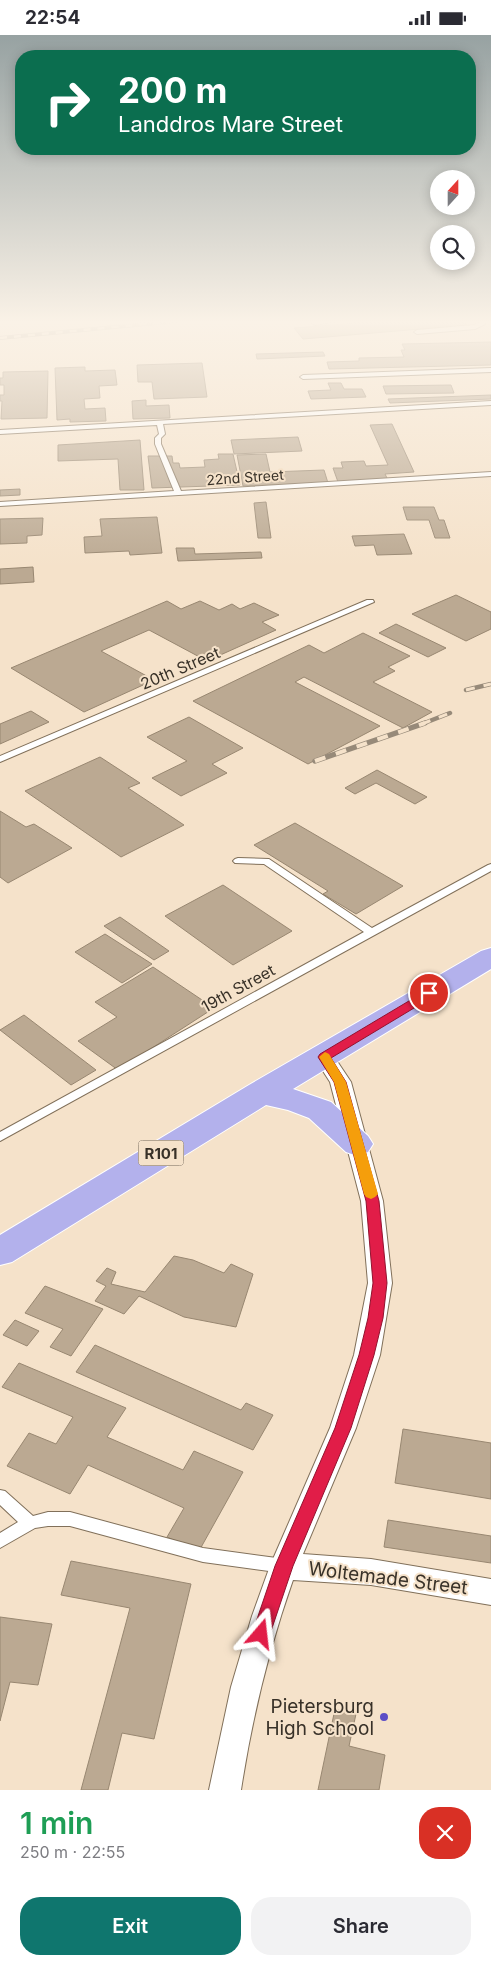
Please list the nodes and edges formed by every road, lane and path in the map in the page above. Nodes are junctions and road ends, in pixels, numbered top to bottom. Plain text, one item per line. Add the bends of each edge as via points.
1 (491, 403) edge
2 (160, 423) junction
3 (0, 432) edge
4 (491, 474) edge
5 (178, 493) junction
6 (0, 505) edge
7 (370, 602) dead end
8 (0, 759) edge
9 (238, 861) dead end
10 (491, 867) edge
11 (372, 933) junction
12 (491, 957) edge
13 (324, 1057) junction
14 (260, 1093) junction
15 (0, 1137) edge
16 (357, 1144) junction
17 (0, 1252) edge
18 (0, 1496) edge
19 (29, 1522) junction
20 (0, 1541) edge
21 (284, 1566) junction
22 (491, 1592) edge
23 (225, 1790) edge

1 - 2 lane
2 - 3 lane
2 - 5 lane via 162,434 158,444
4 - 5 lane, 22nd Street
5 - 6 lane, 22nd Street
7 - 8 lane, 20th Street
9 - 11 lane via 266,861
10 - 11 lane, 19th Street
11 - 15 lane, 19th Street
12 - 13 main road, R101
13 - 14 main road, R101
13 - 16 street via 340,1082
14 - 16 main road via 294,1100 320,1110
14 - 17 main road, R101
16 - 21 street via 372,1201 378,1247 380,1283 375,1318 367,1355 343,1428
18 - 19 lane
19 - 20 lane
19 - 21 lane via 48,1517 70,1519 203,1555
21 - 22 street, Woltemade Street via 371,1572
21 - 23 street via 246,1687

